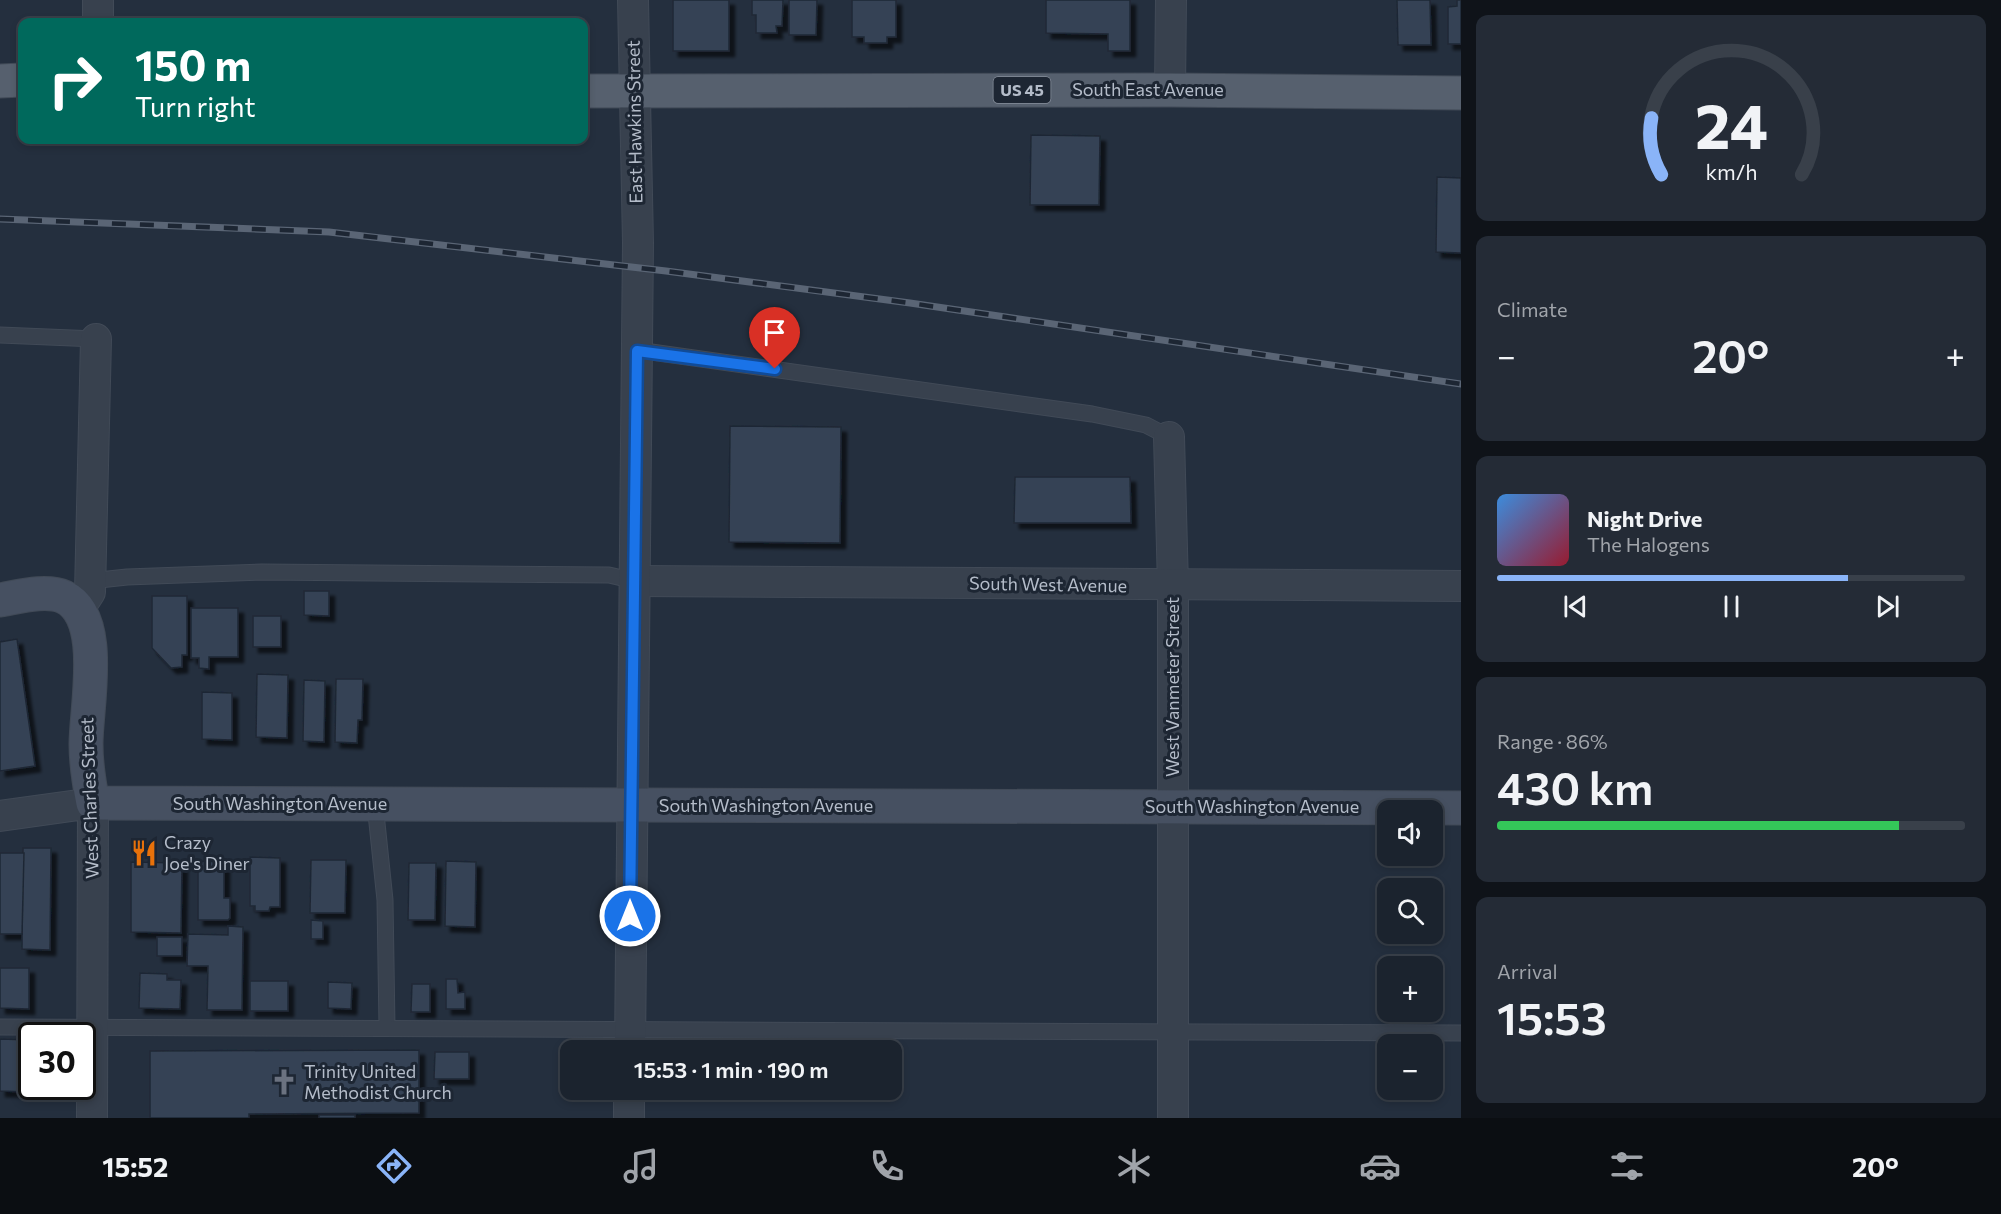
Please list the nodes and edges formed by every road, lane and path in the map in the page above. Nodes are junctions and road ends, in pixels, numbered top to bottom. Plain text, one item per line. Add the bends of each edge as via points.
1 (98, 0) edge
2 (633, 0) edge
3 (1171, 0) edge
4 (98, 18) edge
5 (18, 80) edge
6 (0, 81) edge
7 (1170, 90) junction
8 (588, 91) edge
9 (633, 92) junction
10 (1461, 93) edge
11 (0, 334) edge
12 (96, 339) joint
13 (637, 351) junction
14 (1168, 437) joint
15 (635, 581) junction
16 (1173, 586) junction
17 (1461, 586) edge
18 (84, 595) junction
19 (0, 600) edge
20 (93, 803) junction
21 (375, 804) junction
22 (631, 805) junction
23 (1173, 807) junction
24 (1461, 808) edge
25 (0, 816) edge
26 (92, 1022) edge
27 (0, 1027) edge
28 (18, 1027) edge
29 (96, 1027) edge
30 (387, 1027) junction
31 (1173, 1031) junction
32 (1461, 1033) edge
33 (630, 1039) edge
34 (92, 1100) edge
35 (629, 1100) edge
36 (92, 1118) edge
37 (629, 1118) edge
38 (1173, 1118) edge

1 - 4 street
2 - 9 street, East Hawkins Street
3 - 7 street
5 - 6 main road
7 - 9 main road, South East Avenue / US 45
7 - 10 main road, South East Avenue / US 45
8 - 9 main road, South East Avenue / US 45
9 - 13 street, East Hawkins Street
11 - 12 lane
12 - 18 street, West Charles Street
13 - 14 lane via 1092,414 1146,425
13 - 15 street, East Hawkins Street
14 - 16 street, West Vanmeter Street
15 - 16 street, South West Avenue
15 - 18 lane via 609,575 262,572 127,577
15 - 22 street, East Hawkins Street
16 - 17 street, South West Avenue
16 - 23 street, West Vanmeter Street
18 - 19 main road via 45,594
18 - 20 main road, West Charles Street via 90,651 86,770
20 - 21 main road, South Washington Avenue
20 - 25 street, South Washington Avenue
20 - 26 street, West Charles Street
21 - 22 main road, South Washington Avenue
21 - 30 lane via 385,900
22 - 23 main road, South Washington Avenue
22 - 33 street, East Hawkins Street
23 - 24 main road, South Washington Avenue
23 - 31 street, West Vanmeter Street
27 - 28 lane
29 - 30 lane
30 - 33 lane
31 - 32 lane
31 - 33 lane
31 - 38 street, West Vanmeter Street
34 - 36 street, West Charles Street
35 - 37 street

